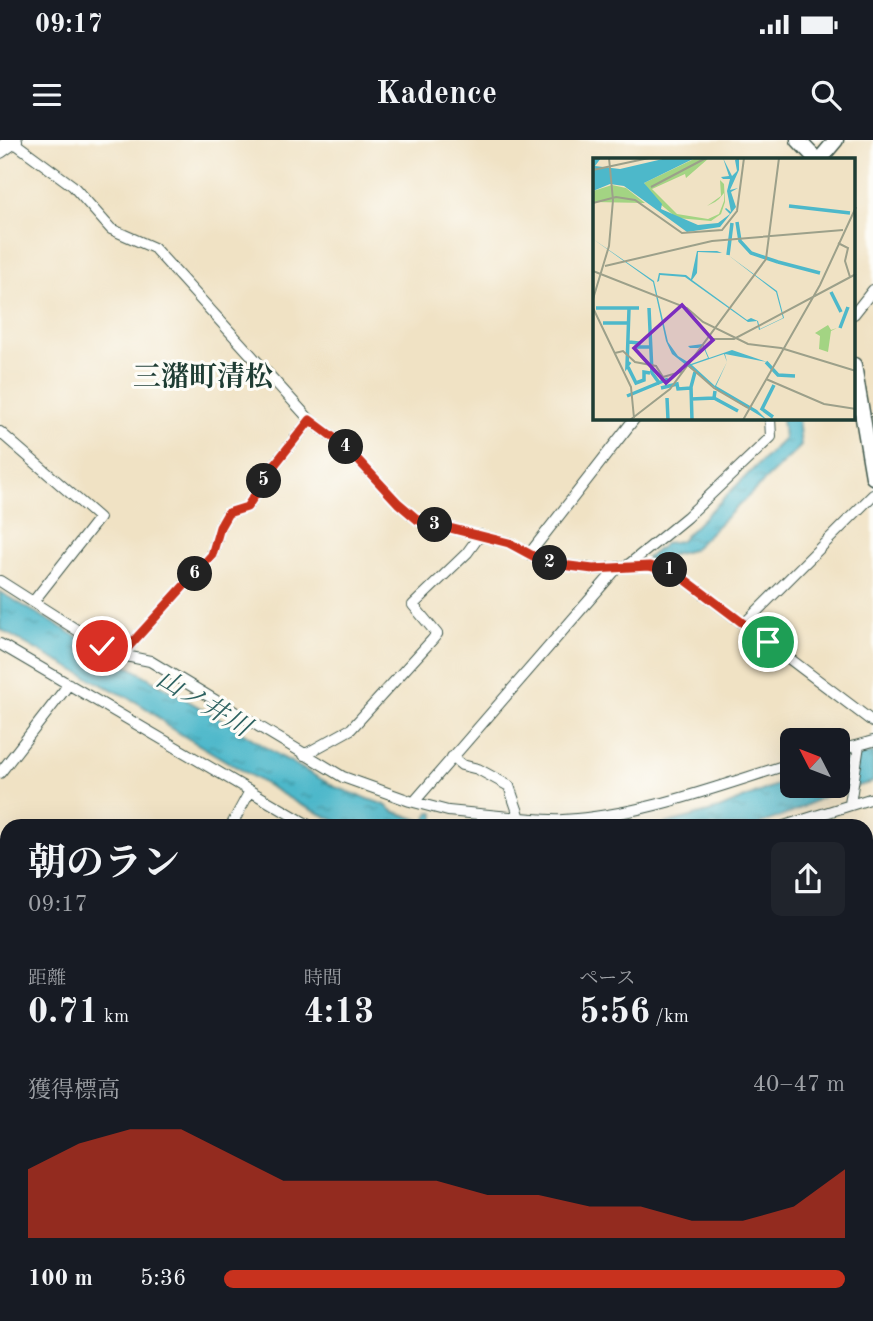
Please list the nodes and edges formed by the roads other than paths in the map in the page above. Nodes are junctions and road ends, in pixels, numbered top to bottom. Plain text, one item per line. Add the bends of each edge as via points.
1 (13, 140) edge
2 (798, 140) edge
3 (836, 140) edge
4 (0, 150) edge
5 (817, 158) edge
6 (819, 158) edge
7 (873, 290) edge
8 (856, 311) edge
9 (856, 372) edge
10 (868, 416) edge
11 (310, 420) junction
12 (633, 420) edge
13 (770, 420) edge
14 (0, 432) edge
15 (873, 477) edge
16 (873, 495) edge
17 (480, 536) junction
18 (530, 554) junction
19 (627, 567) junction
20 (0, 581) edge
21 (33, 602) junction
22 (744, 624) junction
23 (0, 644) edge
24 (121, 655) junction
25 (69, 684) junction
26 (873, 722) edge
27 (872, 741) edge
28 (860, 747) junction
29 (850, 749) edge
30 (304, 755) junction
31 (452, 757) junction
32 (780, 767) edge
33 (0, 773) edge
34 (250, 791) junction
35 (873, 798) edge
36 (414, 802) junction
37 (850, 802) junction
38 (235, 819) edge
39 (298, 819) edge
40 (496, 819) edge
41 (519, 819) edge
42 (574, 819) edge
43 (804, 819) edge

1 - 4 main road
1 - 11 street via 72,186 111,229 154,248
2 - 5 main road
3 - 6 main road
7 - 8 street
9 - 10 main road
10 - 15 main road
11 - 17 street via 345,446 410,515
11 - 24 street via 247,507 228,513 212,555
12 - 18 street
13 - 19 street via 771,437
14 - 21 street via 99,518
16 - 22 street
17 - 18 street
17 - 30 street via 414,605 437,634 351,729
18 - 19 street via 560,565
19 - 22 street via 675,572
19 - 31 street
20 - 21 street
21 - 24 street
22 - 26 street
23 - 25 street
24 - 30 street via 150,661
25 - 33 street
25 - 34 street
27 - 28 street
28 - 29 street
28 - 37 street
30 - 36 street via 343,777
31 - 36 street
31 - 41 street via 509,786
32 - 42 street via 637,809
34 - 38 street
34 - 39 street
35 - 37 street
36 - 40 street
37 - 43 street

